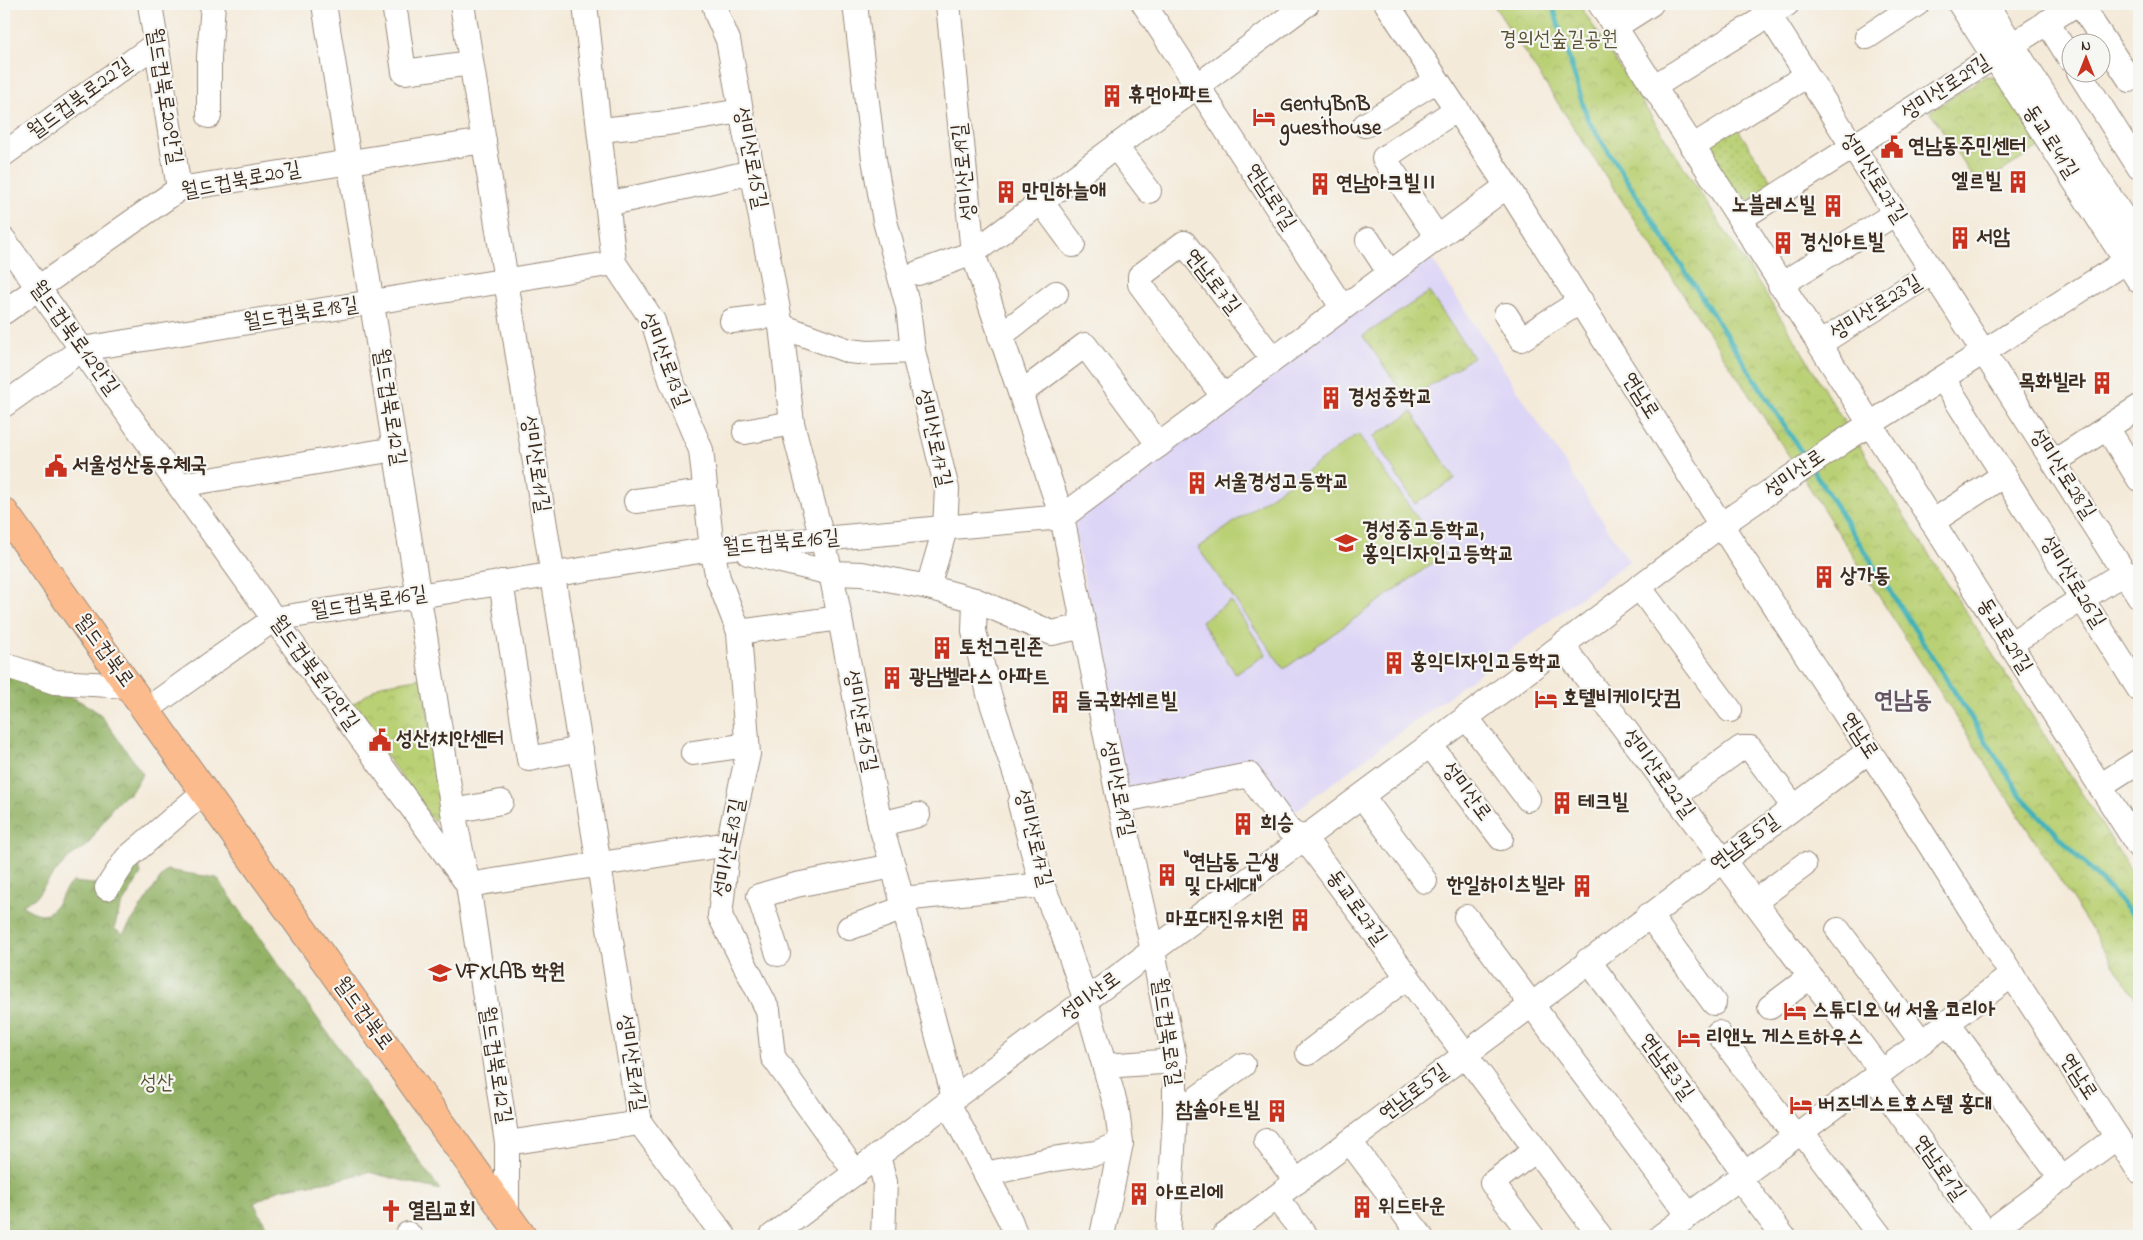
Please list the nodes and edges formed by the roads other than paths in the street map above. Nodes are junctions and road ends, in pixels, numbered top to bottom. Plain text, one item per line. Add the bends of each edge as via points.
1 (150, 4) edge
2 (213, 4) edge
3 (324, 4) edge
4 (394, 4) edge
5 (462, 4) edge
6 (585, 4) edge
7 (714, 4) edge
8 (855, 4) edge
9 (948, 4) edge
10 (1144, 4) edge
11 (1307, 4) edge
12 (1386, 4) edge
13 (1600, 4) edge
14 (1651, 4) edge
15 (1918, 4) edge
16 (1960, 4) edge
17 (1986, 4) edge
18 (2076, 4) edge
19 (2080, 4) edge
20 (1773, 8) edge
21 (2047, 22) junction
22 (1615, 27) junction
23 (1867, 37) dead end
24 (2060, 43) edge
25 (156, 44) junction
26 (2004, 50) junction
27 (471, 63) junction
28 (1806, 76) junction
29 (1437, 80) junction
30 (2130, 80) dead end
31 (2085, 82) edge
32 (1197, 86) junction
33 (1653, 87) junction
34 (1456, 109) junction
35 (741, 111) junction
36 (209, 116) dead end
37 (1365, 126) dead end
38 (600, 130) junction
39 (484, 141) junction
40 (1116, 147) junction
41 (1692, 147) junction
42 (1854, 148) junction
43 (4, 154) edge
44 (348, 162) junction
45 (2139, 167) edge
46 (753, 172) junction
47 (1507, 186) junction
48 (179, 189) junction
49 (1149, 191) dead end
50 (1042, 203) junction
51 (607, 204) junction
52 (1896, 213) junction
53 (1740, 220) junction
54 (1437, 237) junction
55 (4, 240) edge
56 (1368, 240) dead end
57 (1073, 245) dead end
58 (2135, 252) edge
59 (973, 253) junction
60 (614, 263) junction
61 (1390, 272) junction
62 (1933, 272) junction
63 (918, 273) dead end
64 (505, 280) junction
65 (2139, 281) edge
66 (1780, 285) junction
67 (38, 288) junction
68 (1056, 293) dead end
69 (1581, 301) junction
70 (372, 302) junction
71 (1342, 307) junction
72 (4, 312) edge
73 (1506, 315) dead end
74 (780, 320) junction
75 (732, 321) dead end
76 (1000, 336) junction
77 (1819, 344) junction
78 (82, 349) junction
79 (913, 351) junction
80 (1984, 353) junction
81 (1273, 359) junction
82 (1943, 379) junction
83 (1021, 393) junction
84 (1223, 396) junction
85 (4, 405) edge
86 (2139, 407) edge
87 (792, 423) junction
88 (1870, 424) junction
89 (2106, 428) junction
90 (745, 432) dead end
91 (1159, 445) junction
92 (396, 449) junction
93 (2054, 462) junction
94 (2004, 475) junction
95 (2139, 479) edge
96 (180, 485) junction
97 (706, 492) junction
98 (636, 501) dead end
99 (4, 512) edge
100 (1062, 517) junction
101 (1932, 522) junction
102 (1721, 525) junction
103 (945, 529) junction
104 (822, 540) junction
105 (720, 549) junction
106 (830, 572) junction
107 (553, 574) junction
108 (2133, 574) edge
109 (501, 582) junction
110 (928, 587) junction
111 (1639, 587) junction
112 (420, 594) junction
113 (2139, 596) edge
114 (2082, 599) junction
115 (975, 600) junction
116 (840, 618) junction
117 (274, 619) junction
118 (1084, 626) junction
119 (739, 632) junction
120 (2010, 644) junction
121 (1562, 645) junction
122 (4, 665) edge
123 (129, 686) junction
124 (2139, 689) edge
125 (146, 710) junction
126 (1730, 710) dead end
127 (1466, 717) junction
128 (748, 745) junction
129 (1430, 745) junction
130 (581, 749) junction
131 (1868, 751) junction
132 (693, 753) dead end
133 (2139, 760) edge
134 (2100, 786) junction
135 (205, 791) junction
136 (1362, 796) junction
137 (1675, 796) junction
138 (1528, 799) dead end
139 (1119, 801) junction
140 (501, 802) dead end
141 (1794, 807) junction
142 (453, 811) junction
143 (918, 815) dead end
144 (880, 824) junction
145 (1501, 838) dead end
146 (1305, 839) junction
147 (728, 844) junction
148 (2139, 847) edge
149 (1723, 860) junction
150 (599, 865) junction
151 (1804, 865) dead end
152 (893, 866) junction
153 (1425, 881) dead end
154 (468, 885) junction
155 (1042, 885) junction
156 (107, 888) dead end
157 (1754, 902) junction
158 (903, 904) junction
159 (1649, 915) junction
160 (1466, 917) dead end
161 (849, 928) dead end
162 (1838, 930) dead end
163 (1153, 951) junction
164 (778, 954) dead end
165 (1588, 960) junction
166 (2012, 975) junction
167 (1407, 977) junction
168 (1810, 977) junction
169 (1086, 1001) junction
170 (1714, 1003) dead end
171 (1531, 1004) junction
172 (1770, 1007) dead end
173 (1947, 1022) junction
174 (1718, 1033) dead end
175 (1921, 1041) junction
176 (1308, 1053) dead end
177 (1465, 1055) junction
178 (1175, 1061) junction
179 (1105, 1066) junction
180 (1243, 1066) dead end
181 (1877, 1074) junction
182 (951, 1101) junction
183 (1175, 1114) junction
184 (640, 1123) junction
185 (1798, 1134) junction
186 (2117, 1137) junction
187 (1266, 1141) dead end
188 (1121, 1142) junction
189 (1350, 1142) junction
190 (507, 1143) junction
191 (1536, 1150) junction
192 (878, 1156) junction
193 (2139, 1171) edge
194 (856, 1173) junction
195 (986, 1174) junction
196 (1742, 1176) junction
197 (2062, 1179) junction
198 (1297, 1182) junction
199 (1276, 1198) junction
200 (1688, 1214) junction
201 (515, 1226) edge
202 (1995, 1233) edge
203 (724, 1236) edge
204 (772, 1236) edge
205 (883, 1236) edge
206 (1016, 1236) edge
207 (1102, 1236) edge
208 (1168, 1236) edge
209 (1224, 1236) edge
210 (1306, 1236) edge
211 (1421, 1236) edge
212 (1532, 1236) edge
213 (1600, 1236) edge
214 (1660, 1236) edge
215 (1783, 1236) edge
216 (1880, 1236) edge

1 - 25 street, 월드컵북로20안길
2 - 36 street
3 - 44 street, 월드컵북로12길
4 - 27 street via 404,72
5 - 27 street, 성미산로11길
6 - 38 street, 성미산로13길
7 - 35 street, 성미산로15길 via 728,40
8 - 79 street, 성미산로17길 via 874,159 885,222 908,307
9 - 59 street, 성미산로19길
10 - 32 street, 연남로9길
11 - 32 street
12 - 29 street, 연남로
13 - 22 street, 성미산로23길
14 - 22 street
15 - 23 street
16 - 26 street
17 - 26 street, 성미산로29길
18 - 21 street
19 - 30 street
20 - 28 street, 성미산로27길
20 - 33 street
21 - 24 street
21 - 26 street
22 - 33 street, 성미산로23길
25 - 43 street, 월드컵북로22길
25 - 48 street, 월드컵북로20안길
26 - 42 street, 성미산로29길
26 - 58 street, 성미산로29길
27 - 39 street, 성미산로11길
28 - 41 street
28 - 42 street, 성미산로27길
29 - 34 street, 연남로
29 - 37 street
31 - 45 street
32 - 40 street
32 - 71 street, 연남로9길
33 - 41 street, 성미산로23길
34 - 47 street, 연남로
34 - 54 street via 1384,158
35 - 38 street
35 - 46 street, 성미산로15길
38 - 51 street, 성미산로13길
39 - 44 street, 월드컵북로20길
39 - 64 street, 성미산로11길
40 - 49 street
40 - 50 street
41 - 53 street, 성미산로23길
42 - 52 street, 성미산로27길
42 - 53 street
44 - 48 street, 월드컵북로20길
44 - 70 street, 월드컵북로12길
46 - 51 street
46 - 74 street, 성미산로15길
47 - 54 street
47 - 69 street, 연남로
48 - 67 street, 월드컵북로20길
50 - 57 street
50 - 59 street
51 - 60 street, 성미산로13길
52 - 62 street, 성미산로27길
52 - 66 street
53 - 66 street, 성미산로23길
54 - 61 street
55 - 67 street, 월드컵북로12안길
56 - 61 street
58 - 65 street
58 - 80 street, 성미산로
59 - 63 street
59 - 76 street, 성미산로19길
60 - 64 street, 월드컵북로18길
60 - 97 street, 성미산로13길 via 653,322 671,380 701,450
61 - 71 street
62 - 77 street, 성미산로23길
62 - 80 street, 성미산로27길
64 - 70 street, 월드컵북로18길
64 - 107 street, 성미산로11길
66 - 77 street, 성미산로23길
67 - 72 street, 월드컵북로20길
67 - 78 street, 월드컵북로12안길
68 - 76 street
69 - 73 street via 1521,339
69 - 102 street, 연남로
70 - 78 street, 월드컵북로18길
70 - 92 street, 월드컵북로12길
71 - 81 street
74 - 75 street
74 - 79 street via 849,351
74 - 87 street, 성미산로15길
76 - 83 street, 성미산로19길
77 - 88 street, 성미산로23길
78 - 85 street, 월드컵북로18길
78 - 96 street, 월드컵북로12안길
79 - 103 street, 성미산로17길 via 947,489
80 - 82 street, 성미산로
80 - 93 street, 성미산로28길
81 - 84 street
81 - 84 street, 연남로7길 via 1184,243 1140,276 1140,284
82 - 88 street, 성미산로
82 - 94 street, 성미산로26길
83 - 91 street via 1085,345
83 - 100 street, 성미산로19길
84 - 91 street
86 - 89 street
87 - 90 street
87 - 104 street, 성미산로15길
88 - 101 street, 동교로29길
88 - 102 street, 성미산로
89 - 93 street
89 - 95 street
91 - 100 street
92 - 96 street
92 - 112 street, 월드컵북로12길
93 - 108 street, 성미산로28길
94 - 101 street
94 - 114 street, 성미산로26길
96 - 117 street, 월드컵북로12안길
97 - 98 street
97 - 105 street, 성미산로13길
99 - 123 main road, 월드컵북로
100 - 103 street, 월드컵북로16길
100 - 118 street, 성미산로19길
101 - 120 street, 동교로29길
102 - 111 street, 성미산로
102 - 131 street, 연남로
103 - 104 street, 월드컵북로16길
103 - 110 street, 성미산로17길
104 - 105 street, 월드컵북로16길
104 - 106 street, 성미산로15길
105 - 106 street
105 - 107 street, 월드컵북로16길
105 - 119 street, 성미산로13길 via 718,578
106 - 110 street via 862,574
106 - 116 street, 성미산로15길
107 - 109 street, 월드컵북로16길
107 - 130 street, 성미산로11길
108 - 113 street, 성미산로28길
108 - 114 street via 2112,580
109 - 112 street, 월드컵북로16길
109 - 130 street via 529,758
110 - 115 street
111 - 121 street, 성미산로
111 - 126 street
112 - 117 street, 월드컵북로16길
112 - 142 street, 월드컵북로12길
114 - 120 street
114 - 124 street, 성미산로26길
115 - 118 street via 1052,633
115 - 155 street, 성미산로17길 via 974,631 989,694 1023,797 1020,804
116 - 119 street
116 - 144 street, 성미산로15길
117 - 125 street, 월드컵북로16길
117 - 154 street, 월드컵북로12안길
118 - 139 street, 성미산로19길
119 - 128 street, 성미산로13길
120 - 134 street, 동교로29길
121 - 127 street, 성미산로
121 - 137 street, 성미산로22길
122 - 123 street via 55,682
123 - 125 main road, 월드컵북로
125 - 135 main road, 월드컵북로
127 - 129 street, 성미산로
127 - 138 street
128 - 132 street
128 - 147 street, 성미산로13길
129 - 136 street, 성미산로
129 - 145 street, 성미산로
130 - 150 street, 성미산로11길
131 - 141 street, 연남로5길
131 - 166 street, 연남로
133 - 134 street
134 - 148 street, 동교로29길
135 - 156 street via 127,858
135 - 201 main road, 월드컵북로
136 - 146 street, 성미산로
136 - 153 street
137 - 141 street, 연남로5길 via 1741,748 1750,748
137 - 149 street, 성미산로22길
139 - 146 street via 1249,775 1292,833
139 - 163 street, 성미산로19길
140 - 142 street
141 - 149 street, 연남로5길
142 - 154 street, 월드컵북로12길
143 - 144 street
144 - 152 street, 성미산로15길
146 - 163 street, 성미산로
146 - 167 street, 동교로27길
147 - 150 street
147 - 194 street, 성미산로13길 via 719,912 768,1010 774,1057
149 - 157 street, 성미산로22길
149 - 159 street, 연남로5길
150 - 154 street
150 - 184 street, 성미산로11길
151 - 157 street
152 - 158 street, 성미산로15길
152 - 164 street via 796,885 759,896
154 - 190 street, 월드컵북로12길
155 - 158 street
155 - 169 street, 성미산로17길 via 1064,934
157 - 168 street, 성미산로22길
158 - 161 street
158 - 182 street, 성미산로15길
159 - 165 street, 연남로5길
159 - 170 street
160 - 171 street
162 - 175 street
163 - 169 street, 성미산로
163 - 178 street, 월드컵북로8길
165 - 171 street, 연남로5길
165 - 196 street, 연남로3길
166 - 173 street
166 - 186 street, 연남로
167 - 176 street
167 - 177 street, 동교로27길
168 - 172 street
168 - 181 street, 성미산로22길
169 - 179 street, 성미산로17길
169 - 182 street, 성미산로
171 - 177 street, 연남로5길
171 - 200 street
173 - 175 street
173 - 197 street
174 - 185 street
175 - 181 street
177 - 189 street, 연남로5길
177 - 191 street, 동교로27길
178 - 179 street
178 - 183 street, 월드컵북로8길
179 - 188 street, 성미산로17길 via 1117,1110
180 - 183 street, 월드컵북로8길
181 - 185 street
181 - 202 street, 연남로1길
182 - 192 street, 성미산로
182 - 195 street, 성미산로15길
183 - 208 street, 월드컵북로8길
184 - 190 street
184 - 203 street, 성미산로11길
185 - 196 street
185 - 216 street
186 - 193 street, 연남로
186 - 197 street, 연남로1길
187 - 198 street
188 - 195 street via 1096,1153
188 - 207 street, 성미산로17길
189 - 198 street, 연남로5길
189 - 211 street
190 - 201 street, 월드컵북로12길
191 - 212 street via 1492,1183
191 - 213 street, 동교로27길
192 - 194 street, 성미산로
192 - 205 street via 885,1182
194 - 204 street, 성미산로
195 - 206 street, 성미산로15길
196 - 200 street
196 - 215 street
197 - 202 street, 연남로1길
198 - 199 street, 연남로5길
199 - 209 street, 연남로5길
199 - 210 street
200 - 214 street

